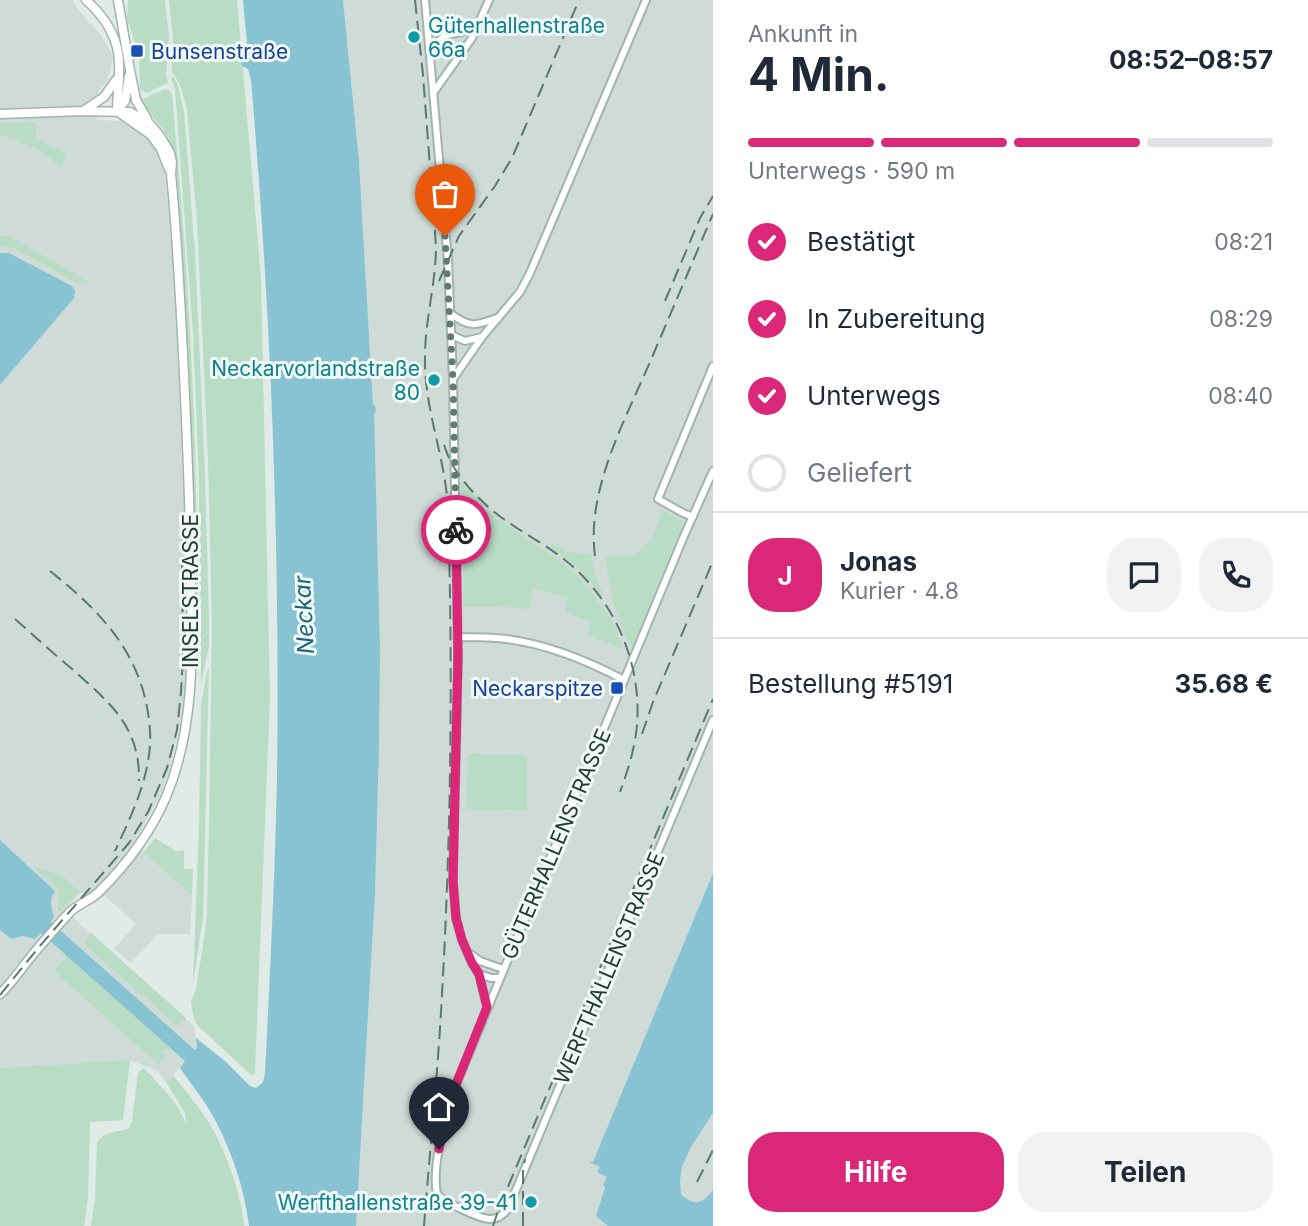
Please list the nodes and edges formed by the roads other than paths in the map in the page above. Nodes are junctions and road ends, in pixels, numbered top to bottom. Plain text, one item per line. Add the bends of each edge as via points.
1 (86, 0) edge
2 (118, 0) edge
3 (425, 0) edge
4 (489, 0) edge
5 (646, 0) edge
6 (427, 23) junction
7 (476, 25) junction
8 (446, 35) junction
9 (430, 48) junction
10 (465, 48) junction
11 (130, 70) junction
12 (118, 77) junction
13 (433, 93) junction
14 (83, 111) junction
15 (117, 111) junction
16 (0, 114) edge
17 (150, 124) junction
18 (171, 174) junction
19 (450, 313) junction
20 (499, 317) junction
21 (464, 324) junction
22 (452, 335) junction
23 (482, 337) junction
24 (713, 366) edge
25 (453, 379) junction
26 (713, 471) edge
27 (693, 517) junction
28 (457, 637) junction
29 (624, 680) junction
30 (713, 720) edge
31 (469, 953) junction
32 (503, 969) junction
33 (479, 974) junction
34 (499, 978) junction
35 (0, 994) edge
36 (487, 1007) junction
37 (503, 1215) joint

1 - 12 street via 111,30 117,46
2 - 11 street
3 - 6 street
4 - 7 street
5 - 20 street via 530,273
6 - 8 street
6 - 9 street
7 - 8 street
7 - 10 street
8 - 9 street
9 - 10 street via 448,53
9 - 13 street
10 - 13 street
11 - 15 street via 125,101
11 - 17 street via 136,100
12 - 14 street via 104,97
12 - 15 street
13 - 19 street
14 - 15 street
14 - 16 street
15 - 17 street via 130,112
15 - 18 street, INSELSTRASSE via 151,135
17 - 18 street, INSELSTRASSE via 170,153
18 - 35 street, INSELSTRASSE via 189,486 191,657 184,740 162,806 132,853 99,892 66,916
19 - 21 street
19 - 22 street
20 - 21 street
20 - 23 street
21 - 22 street
22 - 23 street via 465,341
22 - 25 street
23 - 25 street
24 - 27 street via 658,499
25 - 28 street
26 - 27 street, GÜTERHALLENSTRASSE
27 - 29 street, GÜTERHALLENSTRASSE
28 - 29 street via 507,639 545,647
28 - 31 street via 453,881 456,918
29 - 32 street, GÜTERHALLENSTRASSE
30 - 37 street, WERFTHALLENSTRASSE
31 - 32 street
31 - 33 street
32 - 34 street, GÜTERHALLENSTRASSE
33 - 34 street
33 - 36 street
34 - 36 street, GÜTERHALLENSTRASSE
36 - 37 street, GÜTERHALLENSTRASSE via 445,1117 436,1190 443,1200 488,1220

